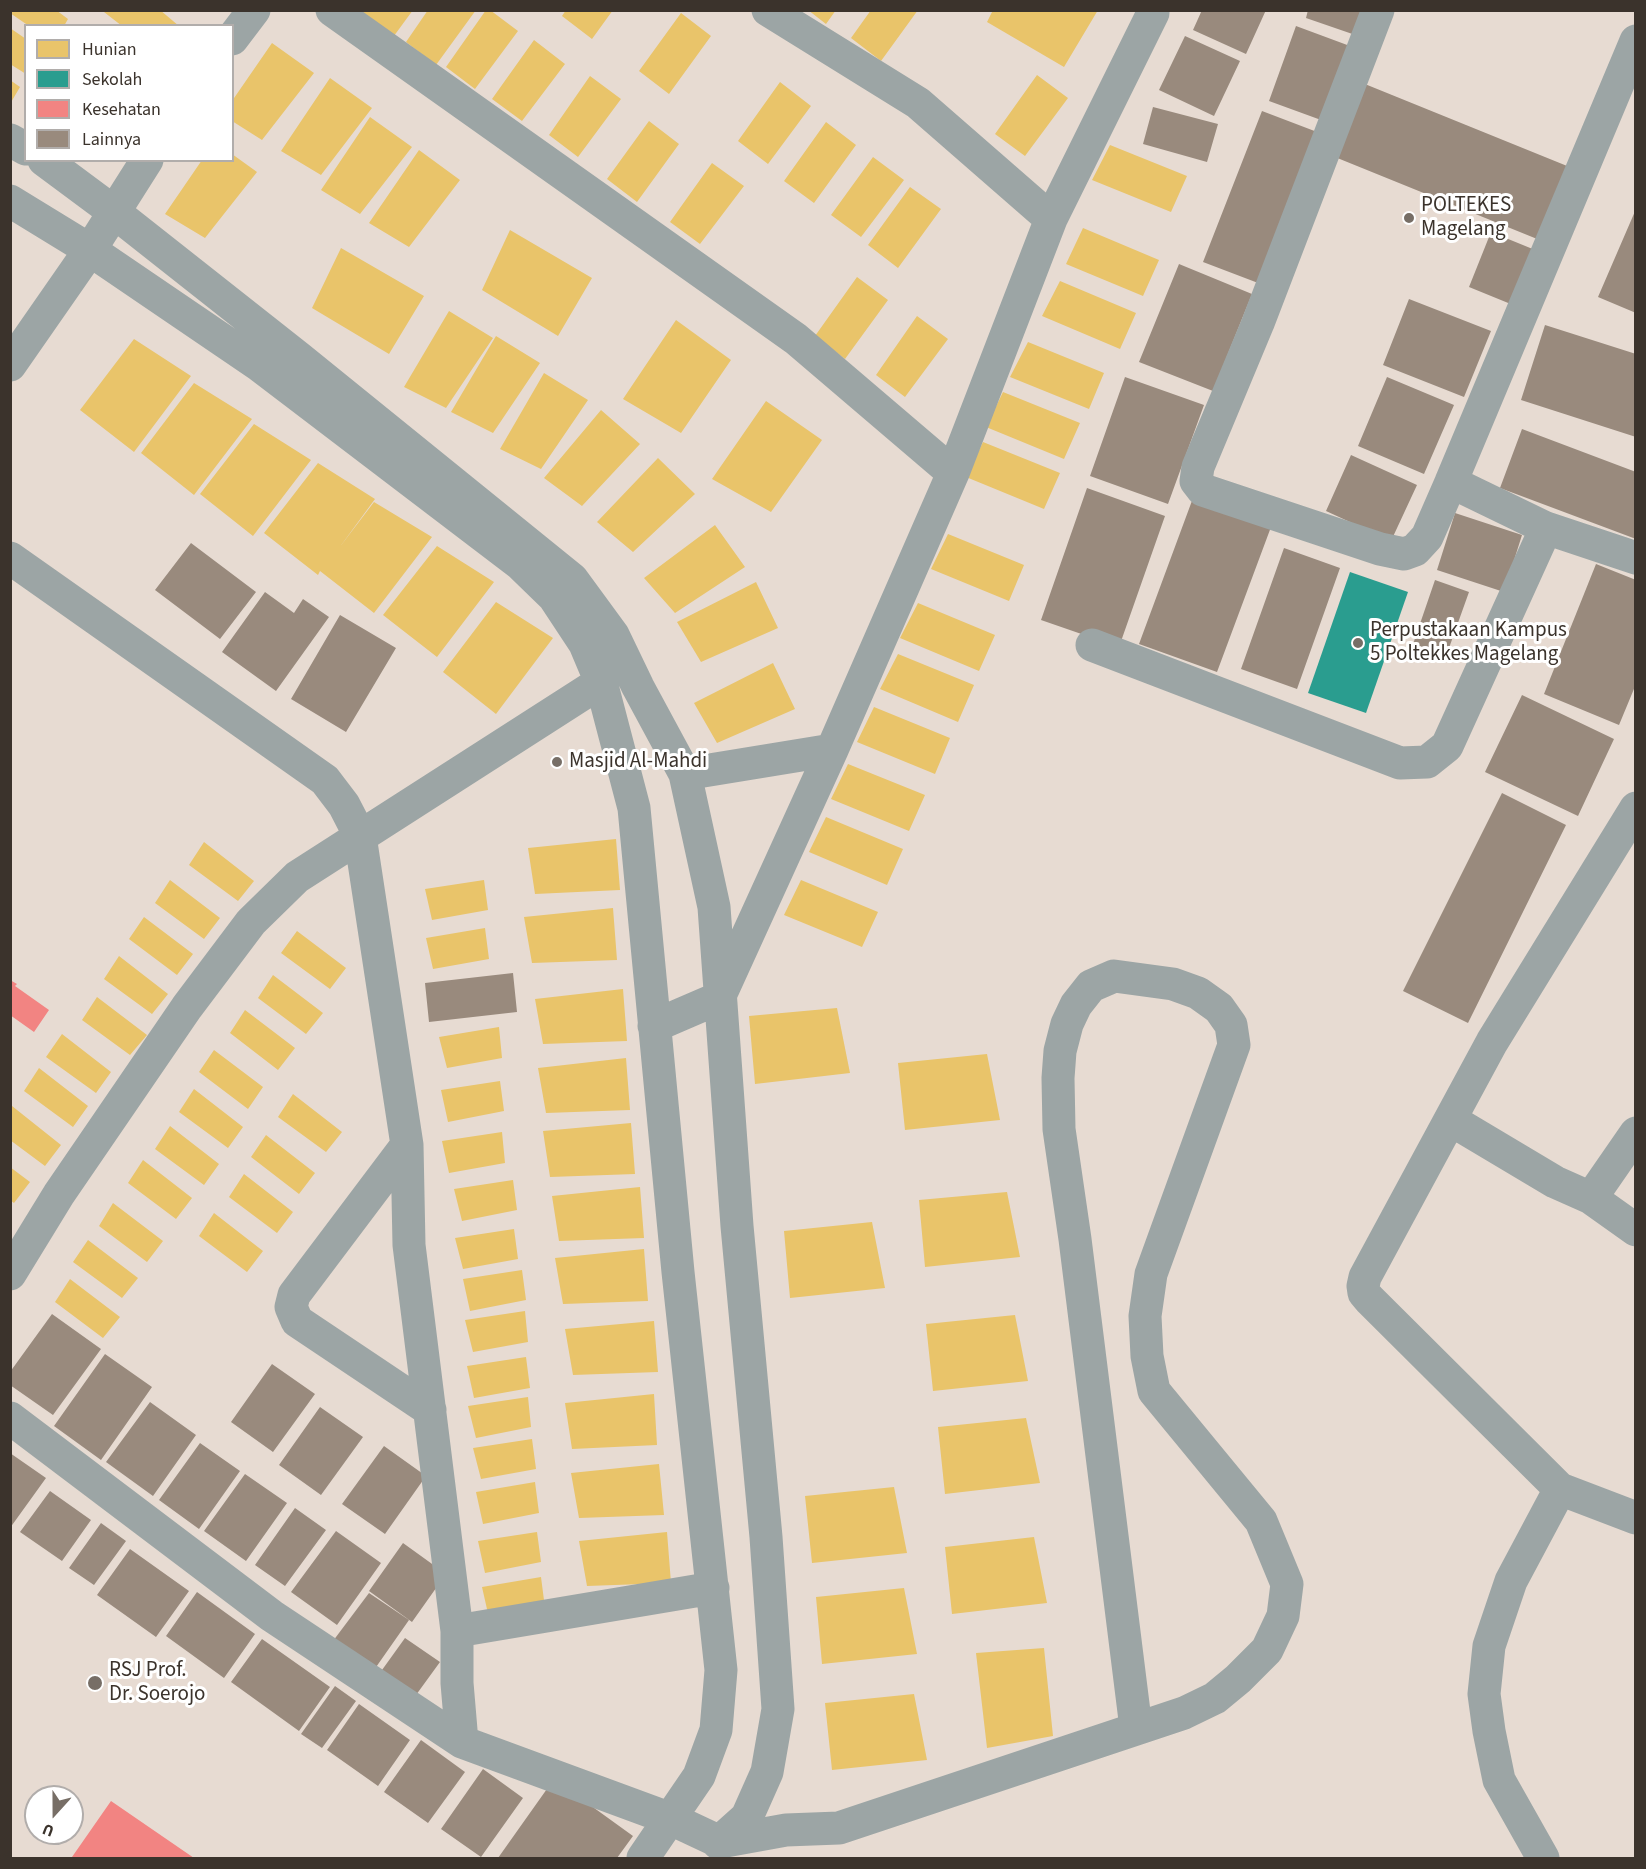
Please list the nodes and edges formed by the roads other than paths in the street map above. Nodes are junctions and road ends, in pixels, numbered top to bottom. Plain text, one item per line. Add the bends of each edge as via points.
1 (254, 10) edge
2 (332, 10) edge
3 (768, 10) edge
4 (1152, 10) edge
5 (1378, 10) edge
6 (234, 36) edge
7 (1635, 41) edge
8 (10, 140) edge
9 (24, 148) edge
10 (47, 162) edge
11 (146, 162) edge
12 (10, 201) edge
13 (114, 212) junction
14 (1051, 219) junction
15 (90, 250) junction
16 (10, 365) edge
17 (953, 473) junction
18 (1451, 482) junction
19 (1546, 528) junction
20 (10, 558) edge
21 (1635, 558) edge
22 (1092, 645) dead end
23 (601, 682) junction
24 (832, 750) junction
25 (685, 774) junction
26 (1635, 808) edge
27 (360, 836) junction
28 (719, 998) junction
29 (654, 1026) junction
30 (1451, 1120) junction
31 (1635, 1133) edge
32 (407, 1145) junction
33 (1591, 1198) junction
34 (1635, 1230) edge
35 (10, 1274) edge
36 (430, 1410) junction
37 (10, 1418) edge
38 (1560, 1490) junction
39 (1635, 1518) edge
40 (713, 1588) junction
41 (457, 1631) junction
42 (1136, 1728) junction
43 (462, 1742) junction
44 (671, 1819) junction
45 (711, 1850) edge
46 (643, 1858) edge
47 (1543, 1858) edge

1 - 6 street
2 - 17 street via 796,339
3 - 14 street via 918,103
4 - 14 street
5 - 18 street via 1258,324 1198,466 1196,481 1203,490 1404,554 1415,550 1427,537
7 - 18 street
8 - 9 street
10 - 13 street
11 - 13 street
12 - 15 street
13 - 15 street
13 - 25 street via 572,579 614,635
14 - 17 street
15 - 16 street
15 - 23 street via 259,365 519,563 554,597 585,644
17 - 24 street
18 - 19 street
19 - 21 street
19 - 22 street via 1447,746 1427,762 1400,763
20 - 27 street via 325,780
23 - 27 street
23 - 29 street via 634,808
24 - 25 street
24 - 28 street
25 - 28 street via 714,907
26 - 30 street via 1492,1042
27 - 32 street
27 - 35 street via 297,877 251,922 187,1007 59,1194
28 - 29 street
28 - 45 street via 778,1709 767,1772 747,1817
29 - 40 street
30 - 33 street via 1554,1182
30 - 38 street via 1365,1277 1364,1293
31 - 33 street
32 - 36 street via 409,1245
32 - 36 street via 294,1295 291,1306 297,1321
33 - 34 street
36 - 41 street
37 - 43 street via 272,1616
38 - 39 street
38 - 47 street via 1511,1581 1489,1646 1484,1694 1499,1780
40 - 41 street
40 - 44 street via 721,1670 716,1730 699,1776
41 - 43 street via 456,1683
42 - 42 street via 1059,1129 1060,1051 1067,1024 1092,986 1114,975 1173,984 1198,993 1219,1008 1231,1025 1234,1045 1152,1274 1145,1317 1147,1356 1154,1391 1261,1521 1287,1584 1283,1616 1267,1650 1238,1680 1215,1698 1184,1713
42 - 45 street via 839,1828 786,1830
43 - 44 street
44 - 45 street
44 - 46 street

